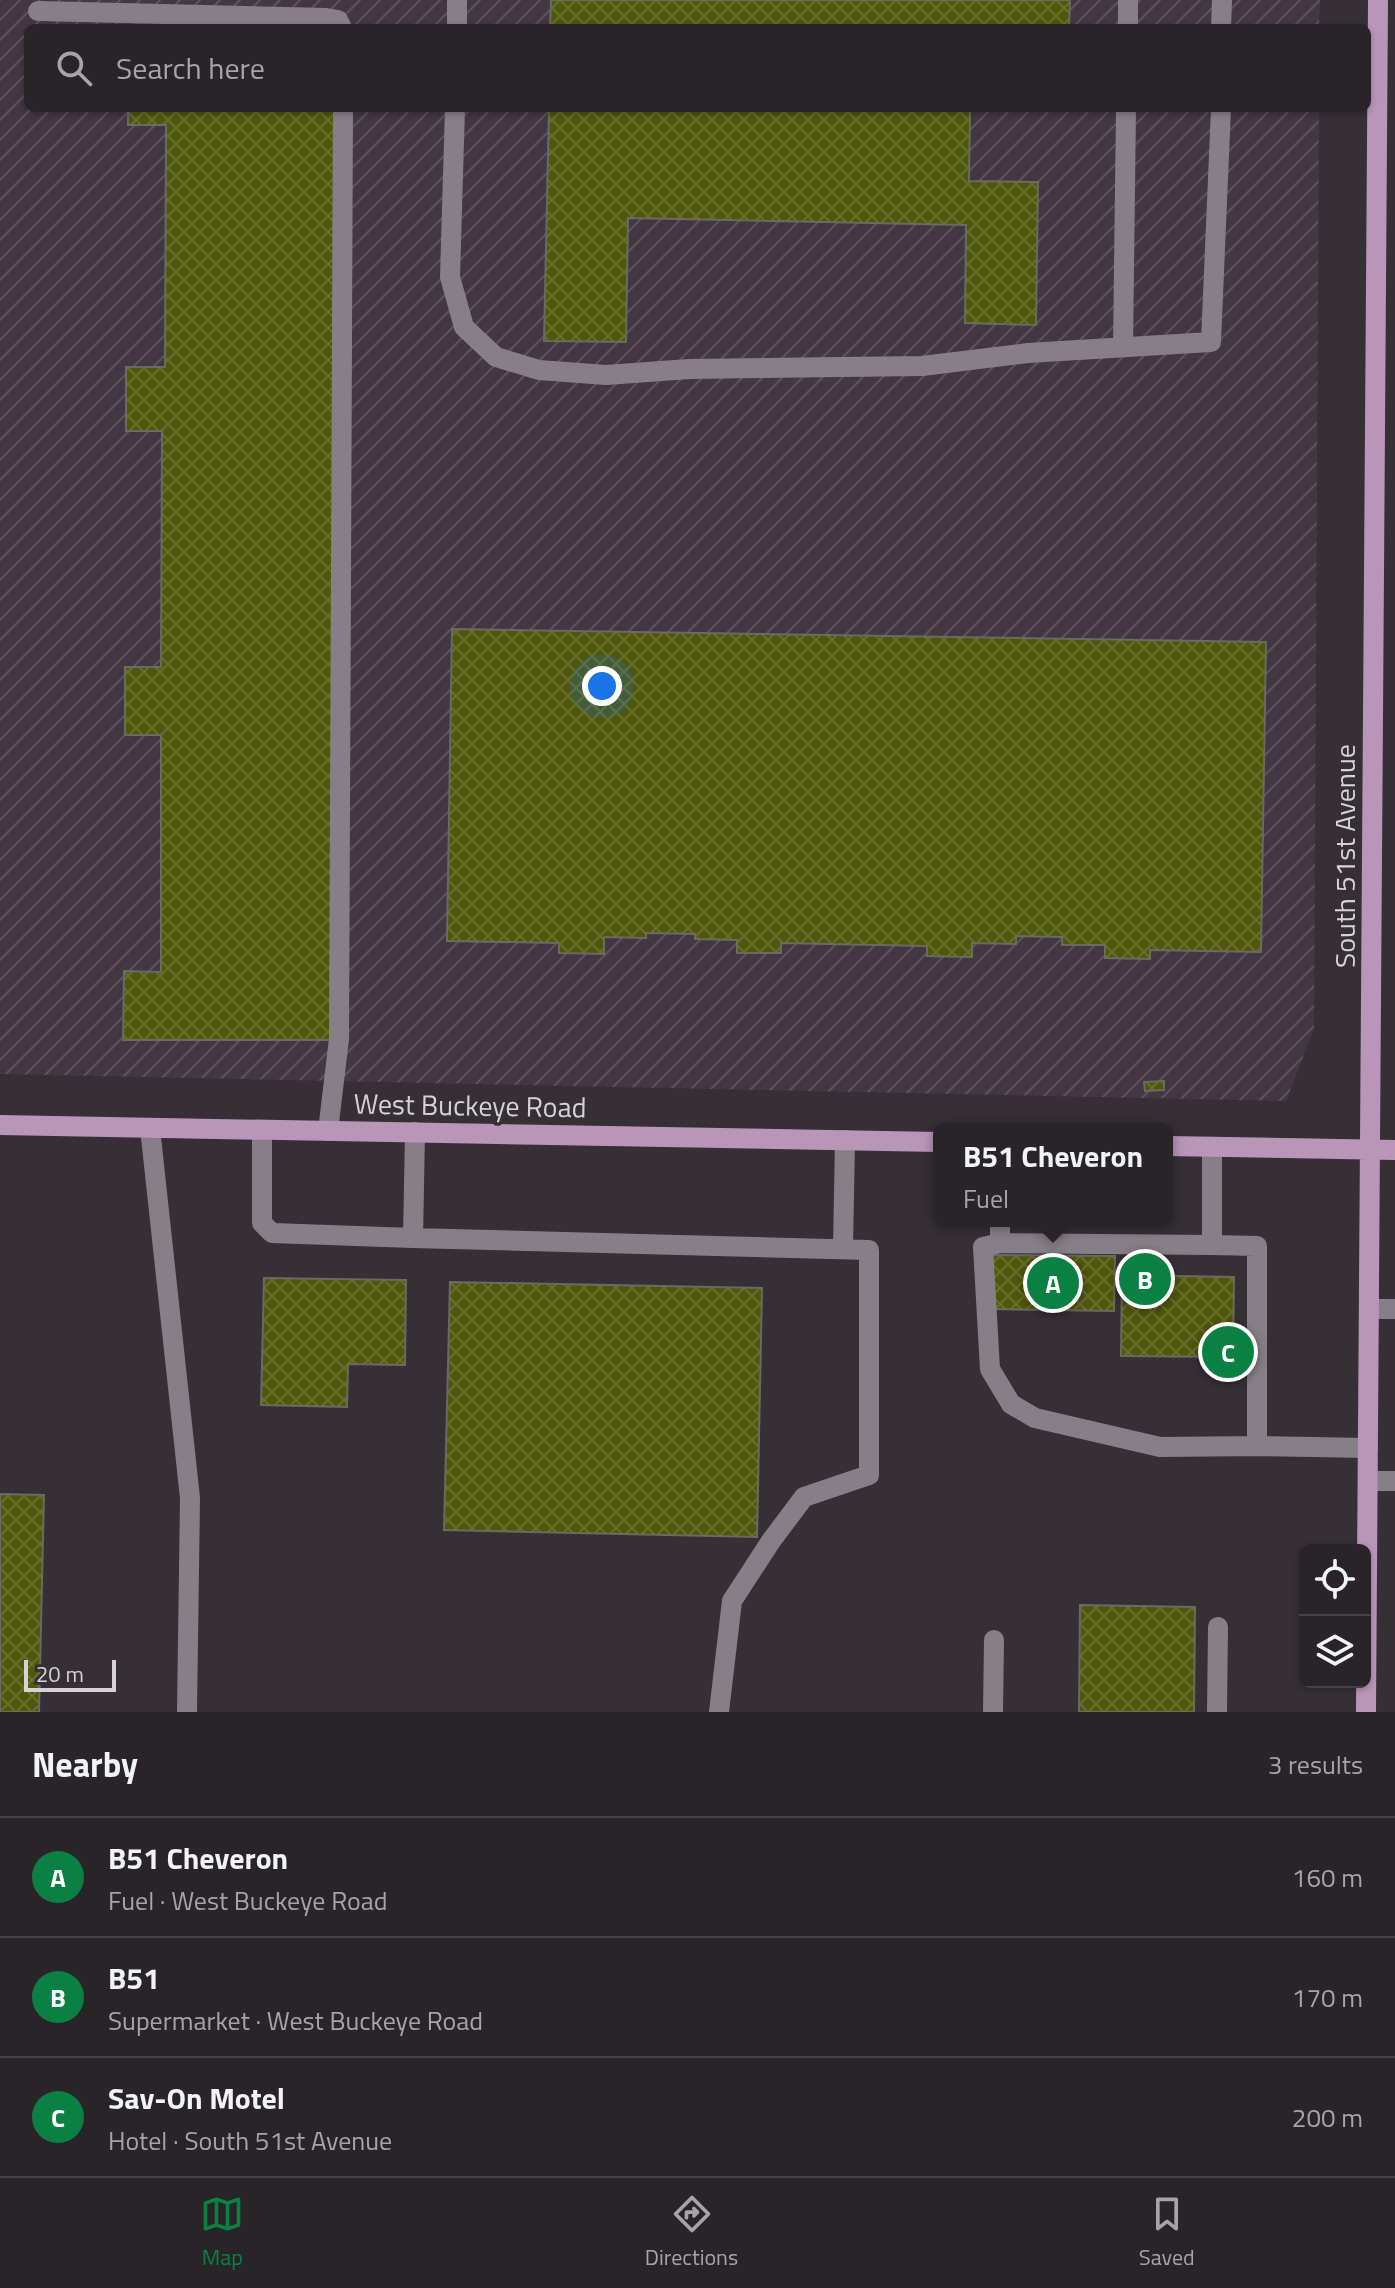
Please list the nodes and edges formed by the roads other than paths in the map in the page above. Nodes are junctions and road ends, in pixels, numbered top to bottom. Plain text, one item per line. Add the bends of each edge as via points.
1 (457, 0) edge
2 (1128, 0) edge
3 (1222, 0) edge
4 (1378, 0) edge
5 (38, 11) dead end
6 (340, 24) edge
7 (457, 24) edge
8 (1128, 24) edge
9 (1221, 24) edge
10 (343, 112) edge
11 (455, 112) edge
12 (1126, 112) edge
13 (1221, 112) edge
14 (1123, 347) junction
15 (0, 1125) edge
16 (150, 1128) junction
17 (262, 1130) junction
18 (328, 1131) junction
19 (415, 1132) junction
20 (845, 1140) junction
21 (933, 1142) edge
22 (1173, 1146) edge
23 (1212, 1147) junction
24 (1370, 1150) junction
25 (1395, 1150) edge
26 (1000, 1227) edge
27 (413, 1238) junction
28 (1000, 1243) junction
29 (1212, 1245) junction
30 (843, 1249) junction
31 (1369, 1309) junction
32 (1395, 1309) edge
33 (1257, 1446) junction
34 (1368, 1448) junction
35 (1368, 1481) junction
36 (1395, 1481) edge
37 (1218, 1627) dead end
38 (994, 1640) dead end
39 (187, 1712) edge
40 (719, 1712) edge
41 (993, 1712) edge
42 (1217, 1712) edge
43 (1366, 1712) edge

1 - 7 lane
2 - 8 lane
3 - 9 lane
4 - 24 main road, South 51st Avenue
5 - 6 lane via 326,18
10 - 18 lane via 339,1039
11 - 14 lane via 450,277 464,327 496,357 539,370 606,375 922,366
12 - 14 lane
13 - 14 lane via 1211,342
15 - 16 main road, West Buckeye Road
16 - 17 main road, West Buckeye Road
16 - 39 lane via 190,1498
17 - 18 main road, West Buckeye Road
17 - 27 lane via 262,1223 272,1233
18 - 19 main road, West Buckeye Road
19 - 20 main road, West Buckeye Road
19 - 27 lane
20 - 21 main road, West Buckeye Road
20 - 30 lane
22 - 23 main road
23 - 24 main road
23 - 29 lane
24 - 25 main road
24 - 31 main road, South 51st Avenue
26 - 28 lane
27 - 30 lane
28 - 29 lane
28 - 33 lane via 983,1247 988,1340 990,1369 1011,1404 1035,1418 1160,1447
29 - 33 lane via 1257,1246
30 - 40 lane via 869,1250 869,1475 804,1497 732,1601
31 - 32 lane
31 - 34 main road, South 51st Avenue
33 - 34 lane
34 - 35 main road, South 51st Avenue
35 - 36 lane
35 - 43 main road, South 51st Avenue
37 - 42 lane
38 - 41 lane

